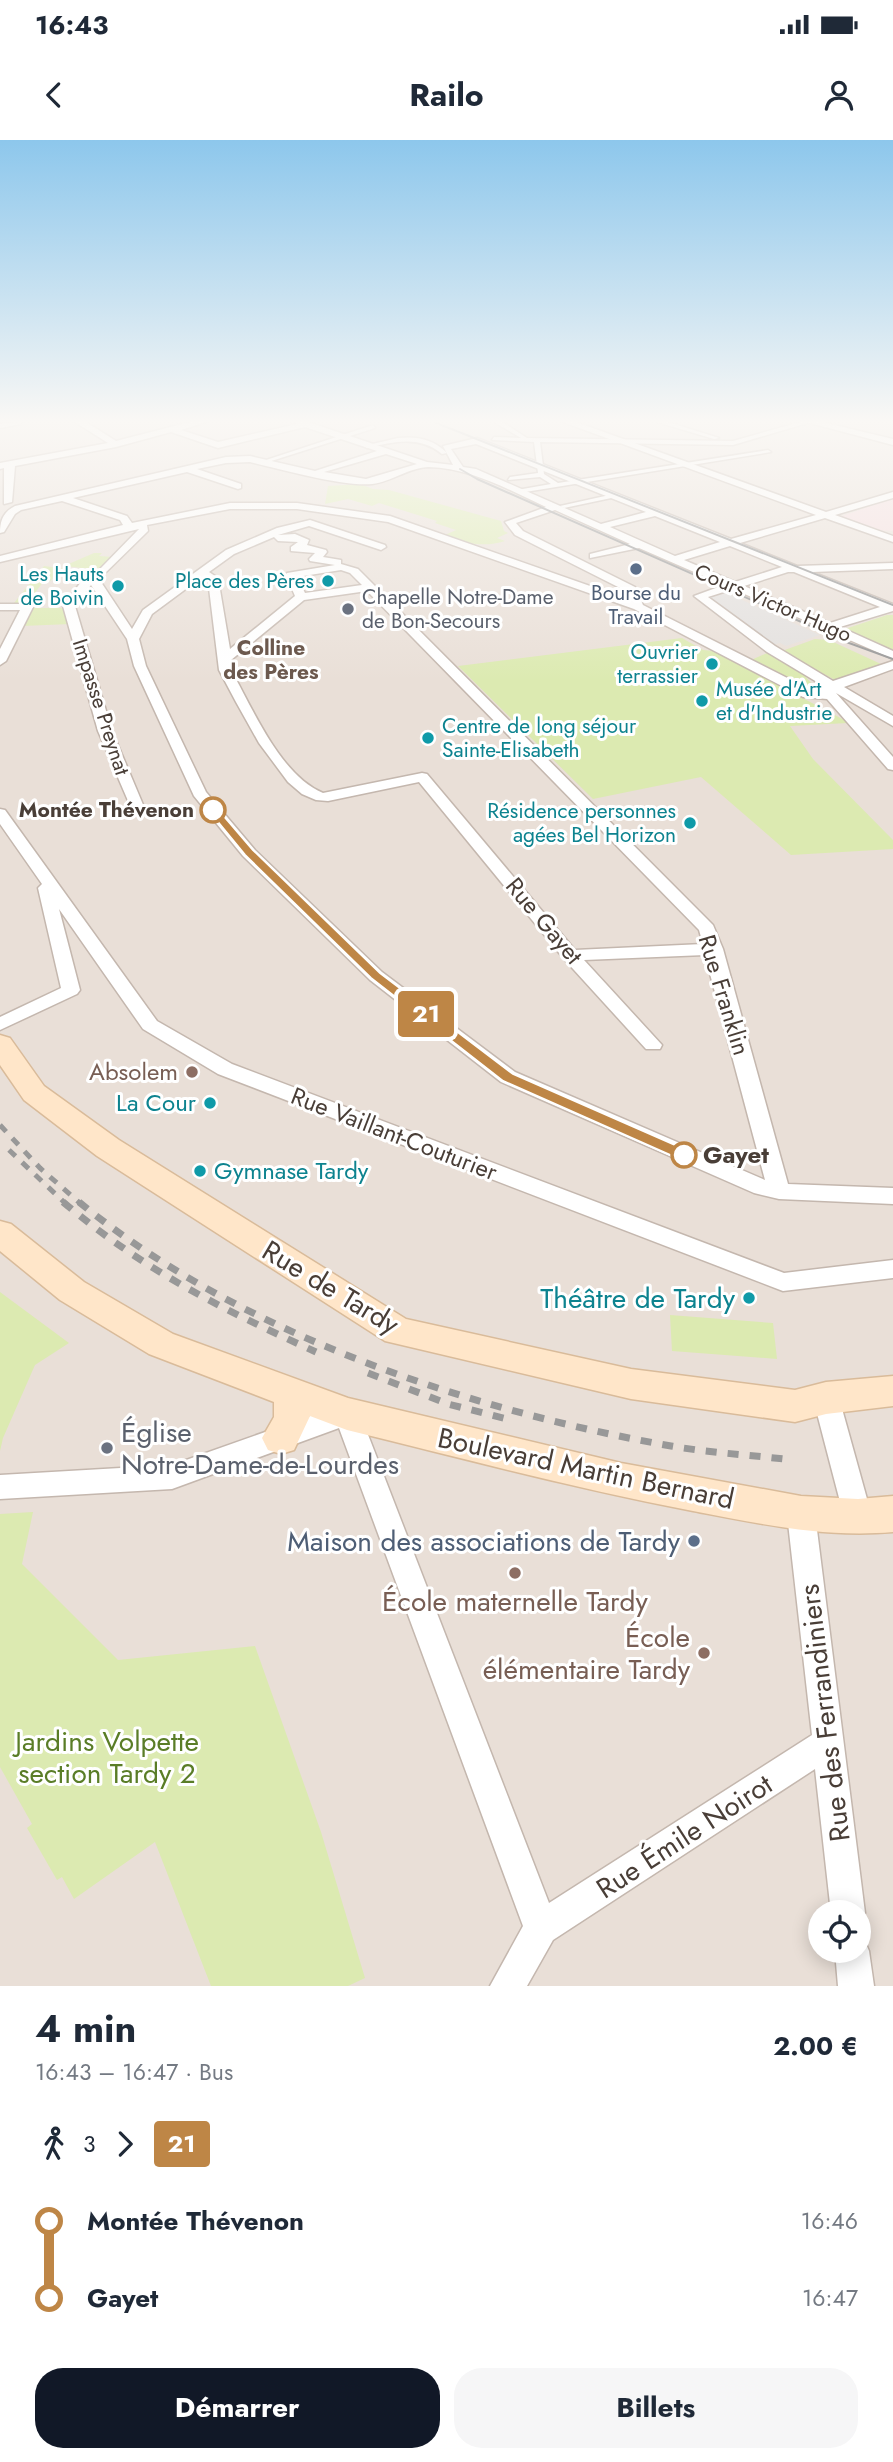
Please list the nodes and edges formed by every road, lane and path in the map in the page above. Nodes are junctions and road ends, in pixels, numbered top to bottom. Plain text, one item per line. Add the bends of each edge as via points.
1 (9, 508) edge
2 (93, 508) edge
3 (231, 508) edge
4 (312, 508) edge
5 (555, 508) edge
6 (561, 508) edge
7 (644, 508) edge
8 (806, 508) edge
9 (852, 508) edge
10 (656, 513) junction
11 (828, 516) junction
12 (141, 524) junction
13 (129, 527) junction
14 (600, 527) junction
15 (0, 530) edge
16 (281, 530) junction
17 (893, 539) edge
18 (729, 543) junction
19 (638, 545) junction
20 (381, 547) dead end
21 (594, 556) dead end
22 (0, 559) edge
23 (671, 560) junction
24 (893, 566) edge
25 (342, 567) junction
26 (794, 568) junction
27 (202, 573) junction
28 (94, 580) junction
29 (731, 585) junction
30 (370, 587) junction
31 (301, 597) junction
32 (0, 607) edge
33 (638, 607) junction
34 (892, 607) edge
35 (829, 628) junction
36 (133, 639) junction
37 (4, 643) edge
38 (893, 655) edge
39 (225, 659) junction
40 (0, 661) edge
41 (893, 665) edge
42 (874, 672) junction
43 (893, 681) edge
44 (831, 690) junction
45 (893, 722) edge
46 (893, 766) edge
47 (137, 807) dead end
48 (0, 813) edge
49 (8, 839) edge
50 (38, 867) junction
51 (714, 949) junction
52 (570, 955) junction
53 (0, 1024) edge
54 (0, 1044) edge
55 (653, 1045) dead end
56 (779, 1191) junction
57 (893, 1196) edge
58 (0, 1233) edge
59 (893, 1269) edge
60 (893, 1391) edge
61 (292, 1392) junction
62 (826, 1398) junction
63 (347, 1414) junction
64 (281, 1438) junction
65 (0, 1487) edge
66 (801, 1514) junction
67 (876, 1516) edge
68 (828, 1744) junction
69 (846, 1900) edge
70 (541, 1928) junction
71 (853, 1963) edge
72 (509, 1986) edge
73 (856, 1986) edge

1 - 15 street
2 - 13 street via 124,518
3 - 12 street
4 - 33 street via 390,519
5 - 33 street via 512,520 512,527 631,589
6 - 14 street, Cours Victor Hugo
7 - 10 street
8 - 11 street
9 - 11 street
10 - 14 street
10 - 18 street
11 - 17 street
11 - 18 street
12 - 13 street
12 - 28 street via 144,529
13 - 22 street
14 - 19 street, Cours Victor Hugo
16 - 20 street via 310,523
16 - 25 street via 271,536 301,539 305,542 295,549 317,549 322,552 314,559 340,562
16 - 27 street via 230,552
18 - 23 street
18 - 26 street
19 - 21 street
19 - 23 street, Cours Victor Hugo
23 - 29 street, Cours Victor Hugo
24 - 26 street
25 - 30 street, Rue Franklin via 354,571
25 - 31 street via 291,575
26 - 29 street
26 - 34 street
27 - 36 street via 147,612
27 - 39 street via 214,578
28 - 36 street
28 - 47 street, Impasse Preynat via 85,584 69,606 105,731
29 - 35 street, Cours Victor Hugo
29 - 44 street via 700,596
30 - 31 street
30 - 51 street, Rue Franklin via 707,929
31 - 39 street
32 - 37 street via 27,607
33 - 44 street via 808,694
34 - 35 street
35 - 38 street, Cours Victor Hugo
36 - 56 street via 140,666 200,793 249,853 376,976 508,1077 676,1152
37 - 40 street
39 - 52 street, Rue Gayet via 225,670 286,774 304,790 322,798 422,777
41 - 42 street
42 - 43 street
42 - 44 street
44 - 45 street
44 - 46 street
48 - 49 street, Rue Vaillant-Couturier
49 - 50 street, Rue Vaillant-Couturier
50 - 53 street via 50,897 71,990
50 - 59 street, Rue Vaillant-Couturier via 150,1025 225,1069 783,1282
51 - 52 street
51 - 56 street, Rue Franklin
52 - 55 street, Rue Gayet
54 - 62 main road, Rue de Tardy via 34,1093 108,1148 397,1331 631,1384 795,1406
56 - 57 street
58 - 61 main road, Boulevard Martin Bernard via 72,1291 161,1344
60 - 62 main road, Rue de Tardy
61 - 63 main road, Boulevard Martin Bernard
61 - 64 main road via 292,1419
62 - 67 street
63 - 64 street
63 - 66 main road, Boulevard Martin Bernard via 621,1480
63 - 70 street
64 - 65 street via 172,1478
66 - 67 main road, Boulevard Martin Bernard
66 - 68 street, Rue des Ferrandiniers
68 - 69 street, Rue des Ferrandiniers
68 - 70 street, Rue Émile Noirot
70 - 72 street
71 - 73 street

